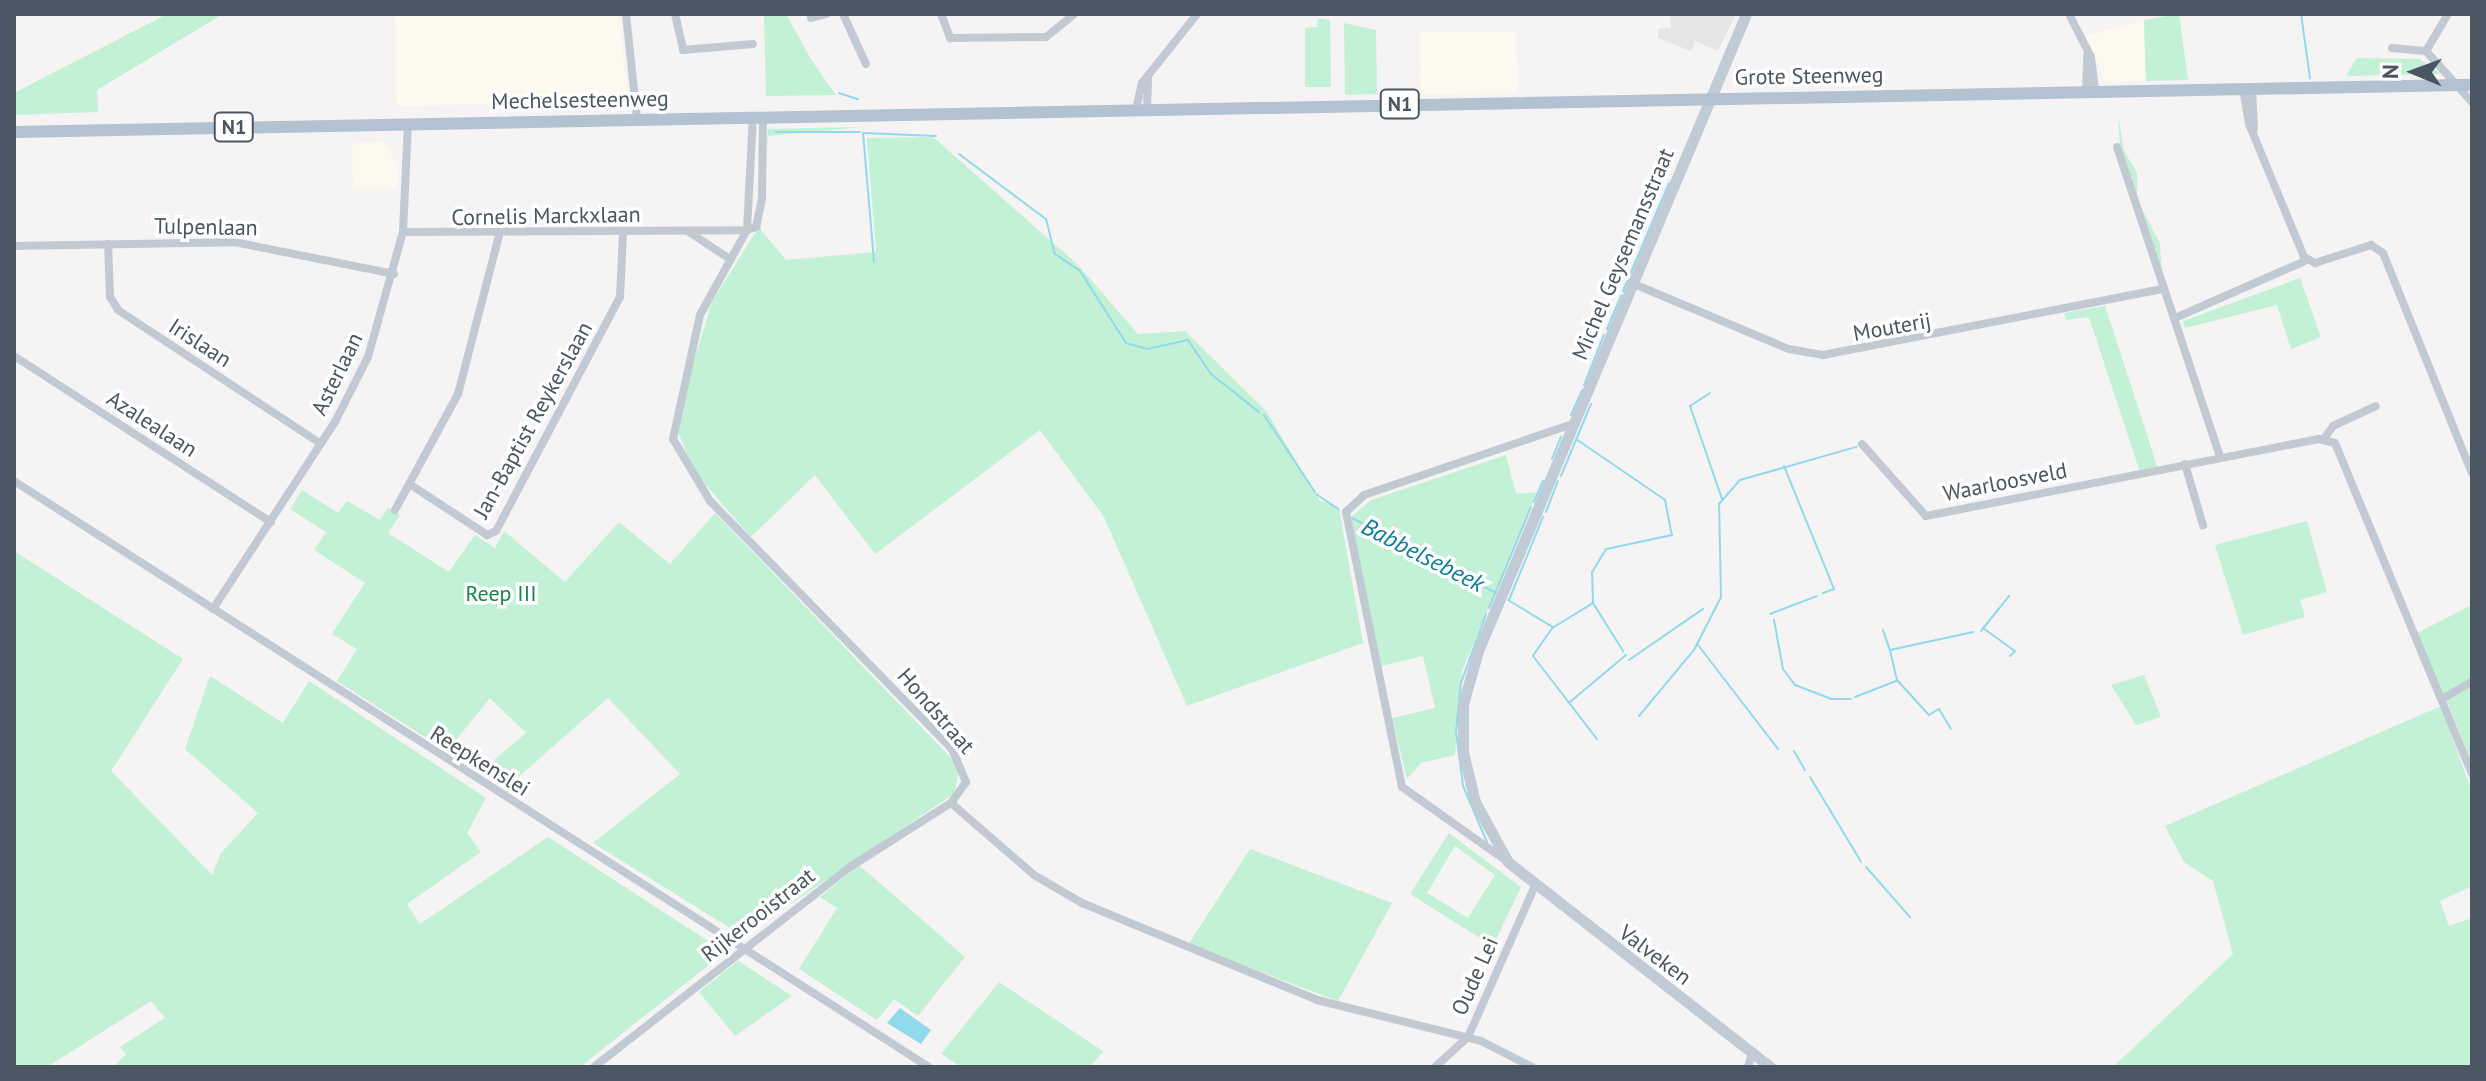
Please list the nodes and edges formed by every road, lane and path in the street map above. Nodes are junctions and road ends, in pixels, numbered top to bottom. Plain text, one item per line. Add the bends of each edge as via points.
1 (626, 14) edge
2 (675, 14) edge
3 (826, 14) edge
4 (843, 14) edge
5 (941, 14) edge
6 (1074, 14) edge
7 (1746, 14) edge
8 (2069, 14) edge
9 (2448, 14) edge
10 (1194, 15) edge
11 (811, 18) dead end
12 (753, 44) dead end
13 (2392, 48) dead end
14 (2426, 51) junction
15 (866, 64) dead end
16 (2458, 85) junction
17 (2472, 85) edge
18 (2248, 89) junction
19 (2091, 91) junction
20 (1710, 98) junction
21 (2472, 102) edge
22 (1142, 109) junction
23 (758, 116) junction
24 (637, 118) junction
25 (408, 123) junction
26 (14, 132) edge
27 (2117, 147) dead end
28 (747, 230) junction
29 (403, 232) junction
30 (689, 232) junction
31 (623, 234) junction
32 (499, 236) junction
33 (108, 244) junction
34 (14, 246) edge
35 (730, 259) junction
36 (2307, 260) junction
37 (394, 274) junction
38 (1634, 284) junction
39 (2164, 289) junction
40 (2175, 318) junction
41 (14, 356) edge
42 (2376, 406) dead end
43 (1573, 424) junction
44 (2323, 440) junction
45 (321, 444) junction
46 (1862, 444) dead end
47 (2220, 457) junction
48 (2185, 464) junction
49 (2472, 473) edge
50 (14, 481) edge
51 (411, 485) junction
52 (395, 510) dead end
53 (271, 522) junction
54 (2203, 525) dead end
55 (213, 609) junction
56 (2472, 682) edge
57 (2442, 699) junction
58 (2472, 774) edge
59 (951, 803) junction
60 (1508, 862) junction
61 (1534, 888) junction
62 (744, 949) junction
63 (1468, 1037) junction
64 (1752, 1054) junction
65 (594, 1067) edge
66 (929, 1067) edge
67 (1435, 1067) edge
68 (1532, 1067) edge
69 (1748, 1067) edge
70 (1770, 1067) edge

1 - 24 street
2 - 12 street via 683,50
3 - 11 street
4 - 15 street
5 - 6 street via 950,38 1046,37
7 - 20 street, Michel Geysemansstraat
8 - 19 street via 2087,50
9 - 14 street
10 - 22 street via 1148,76
13 - 14 street
14 - 16 street
16 - 17 main road, Grote Steenweg / N1
16 - 18 main road, Grote Steenweg / N1
16 - 21 street
18 - 19 main road, Grote Steenweg / N1
18 - 36 street via 2254,134
19 - 20 main road, Grote Steenweg / N1
20 - 22 main road, Grote Steenweg / N1
20 - 38 street, Michel Geysemansstraat
22 - 23 main road, Mechelsesteenweg / N1
23 - 24 main road, Mechelsesteenweg / N1
23 - 28 street, Hondstraat
24 - 25 main road, Mechelsesteenweg / N1
25 - 26 main road, Mechelsesteenweg / N1
25 - 29 street, Asterlaan
27 - 39 street
28 - 30 street, Cornelis Marckxlaan
28 - 35 street, Hondstraat
29 - 32 street, Cornelis Marckxlaan
29 - 37 street, Asterlaan
30 - 31 street, Cornelis Marckxlaan
30 - 35 street
31 - 32 street, Cornelis Marckxlaan
31 - 51 street, Jan-Baptist Reykerslaan via 620,297 496,531 487,535
32 - 51 street via 469,364
33 - 34 street, Tulpenlaan
33 - 37 street, Tulpenlaan via 245,243
33 - 45 street, Irislaan via 110,297 118,310
35 - 59 street, Hondstraat via 700,315 671,423 677,450 710,501 952,749 966,782
36 - 40 street
36 - 49 street via 2371,245 2383,253
37 - 45 street, Asterlaan via 368,357
38 - 39 street, Mouterij via 1789,349 1823,355
38 - 43 street, Michel Geysemansstraat
39 - 40 street
40 - 47 street
41 - 53 street, Azalealaan
42 - 44 street, Waarloosveld via 2333,426
43 - 60 street, Michel Geysemansstraat via 1478,651 1463,704 1471,789
43 - 60 street, Michel Geysemansstraat via 1364,495 1346,512 1402,787
44 - 47 street, Waarloosveld
44 - 57 street via 2335,443
45 - 53 street, Asterlaan
46 - 48 street, Waarloosveld via 1926,516
47 - 48 street, Waarloosveld
48 - 54 street
50 - 55 street, Reepkenslei
51 - 52 street
53 - 55 street, Asterlaan
55 - 62 street, Reepkenslei
56 - 57 street
57 - 58 street
59 - 62 street, Rijkerooistraat via 870,852
59 - 63 street via 1050,886 1168,942 1317,1000
60 - 61 street, Michel Geysemansstraat
61 - 63 street, Oude Lei
61 - 64 street, Valveken
62 - 65 street, Rijkerooistraat
62 - 66 street, Reepkenslei
63 - 67 street, Oude Lei
63 - 68 street
64 - 69 street
64 - 70 street, Valveken

